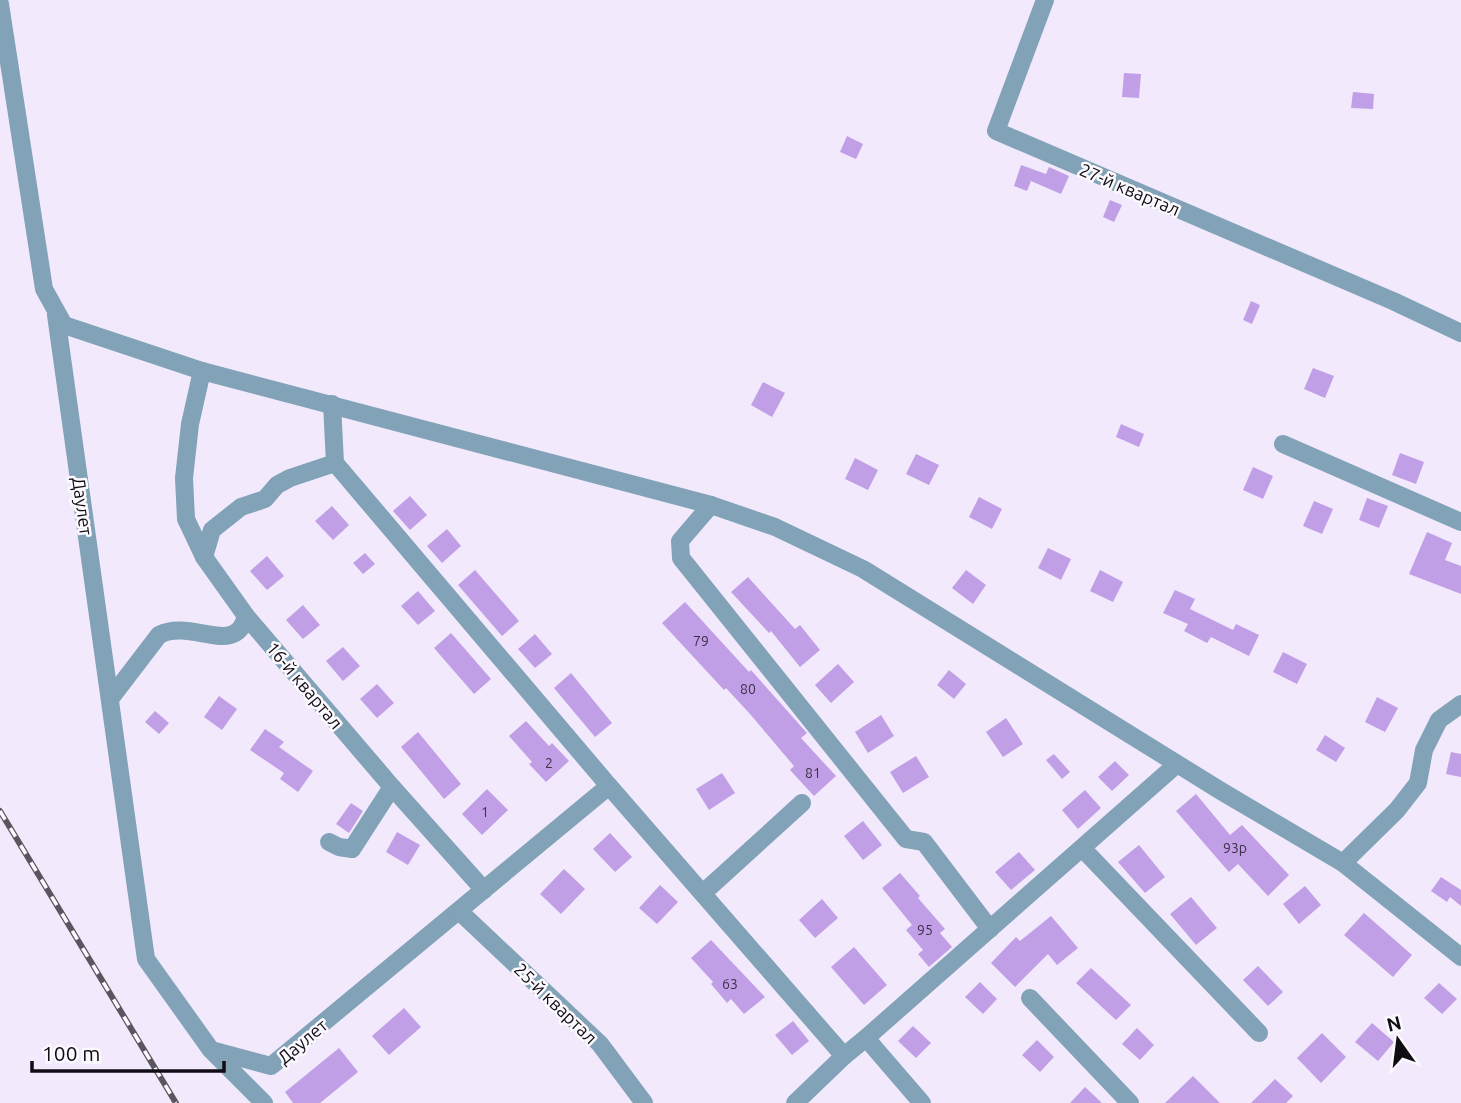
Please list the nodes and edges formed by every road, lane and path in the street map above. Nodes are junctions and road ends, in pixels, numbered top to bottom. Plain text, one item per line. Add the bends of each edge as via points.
1 (1045, 0) edge
2 (0, 4) edge
3 (55, 309) junction
4 (1461, 333) edge
5 (202, 371) junction
6 (331, 404) junction
7 (1283, 444) dead end
8 (335, 463) junction
9 (711, 505) junction
10 (1461, 522) edge
11 (204, 557) junction
12 (247, 616) junction
13 (110, 699) junction
14 (1461, 704) edge
15 (1177, 764) junction
16 (609, 786) junction
17 (393, 787) junction
18 (802, 803) dead end
19 (329, 842) dead end
20 (1082, 848) junction
21 (1343, 863) junction
22 (484, 890) junction
23 (703, 893) junction
24 (458, 911) junction
25 (989, 929) junction
26 (1461, 957) edge
27 (1030, 998) dead end
28 (1259, 1033) dead end
29 (866, 1038) junction
30 (211, 1050) junction
31 (844, 1056) junction
32 (264, 1103) edge
33 (644, 1103) edge
34 (795, 1103) edge
35 (922, 1103) edge
36 (1130, 1103) edge

1 - 4 street, 27-й квартал via 996,131
2 - 3 street via 44,289
3 - 5 street via 64,325
3 - 13 street, Даулет
5 - 6 street
5 - 11 street, 16-й квартал via 184,478 186,519
6 - 8 street
6 - 9 street
7 - 10 street
8 - 11 street via 290,478 265,499 241,507 212,530
8 - 16 street
9 - 15 street via 775,527 863,569
9 - 25 street via 680,541 681,558 906,839 924,842
11 - 12 street, 16-й квартал
12 - 13 street via 239,632 229,637 183,630 159,635
12 - 17 street, 16-й квартал
13 - 30 street, Даулет via 146,960
14 - 21 street via 1438,720 1424,750 1418,783
15 - 20 street
15 - 21 street
16 - 22 street, Даулет
16 - 23 street
17 - 19 street via 352,849
17 - 22 street, 16-й квартал
18 - 23 street
20 - 25 street
20 - 28 street
21 - 26 street
22 - 24 street, Даулет
23 - 31 street
24 - 30 street, Даулет via 271,1066
24 - 33 street, 25-й квартал via 600,1044
25 - 29 street
27 - 36 street
29 - 31 street
29 - 35 street
30 - 32 street
31 - 34 street

